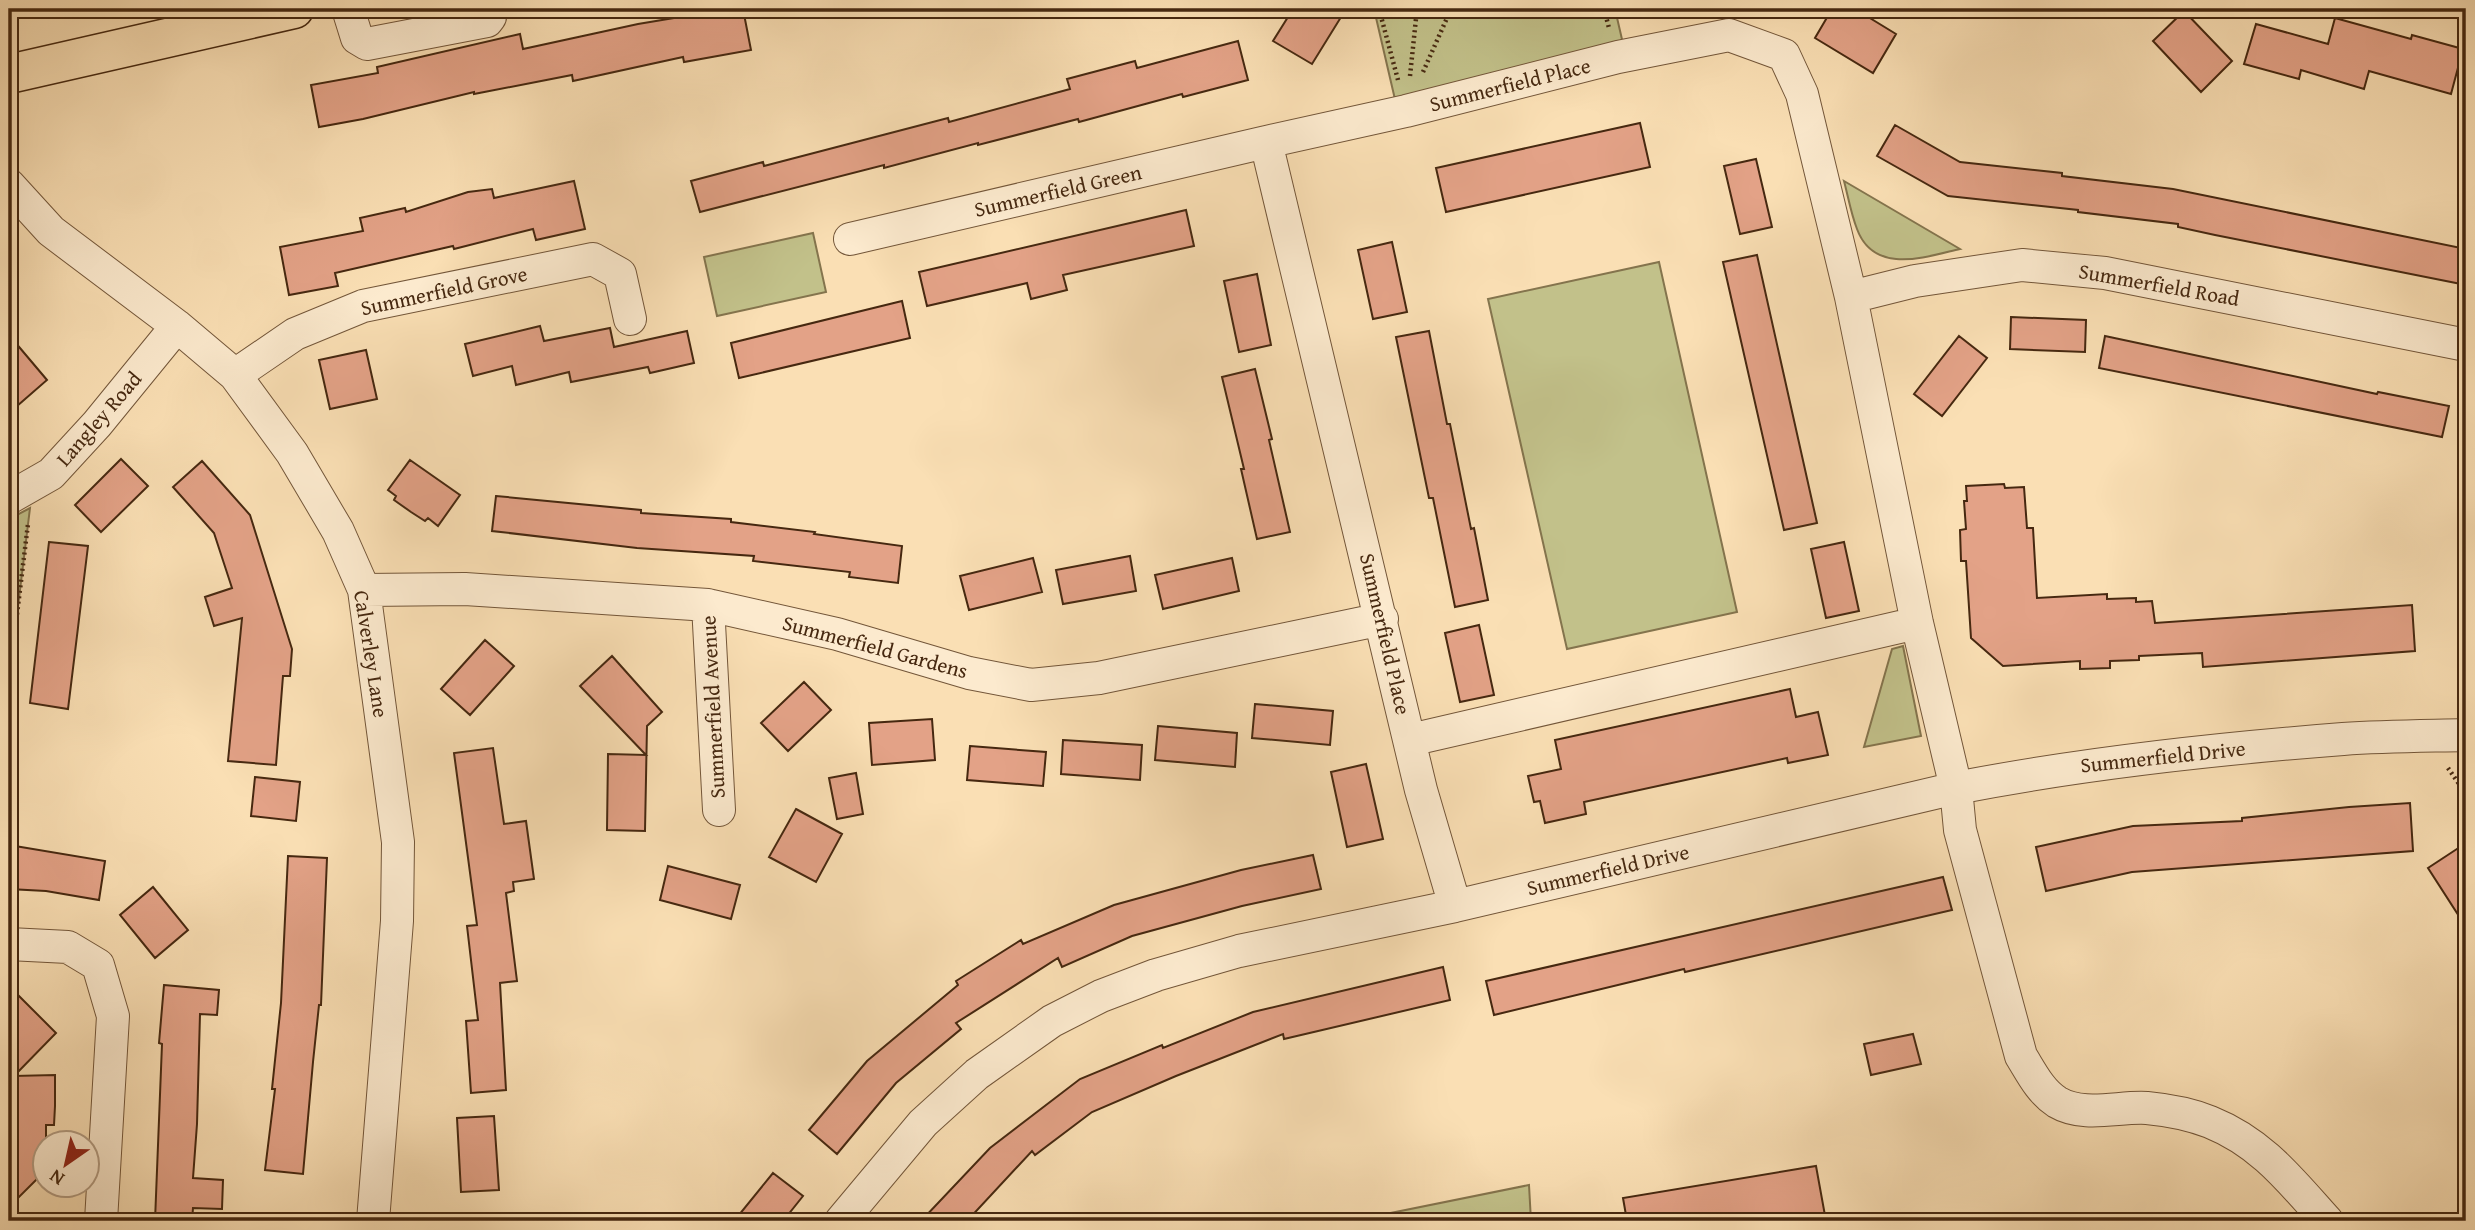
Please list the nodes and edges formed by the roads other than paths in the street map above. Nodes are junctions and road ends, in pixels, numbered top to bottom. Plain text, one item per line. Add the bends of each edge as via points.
1 (293, 9) edge
2 (348, 9) edge
3 (489, 9) edge
4 (9, 74) edge
5 (1266, 142) junction
6 (9, 186) edge
7 (850, 239) dead end
8 (1851, 297) junction
9 (629, 318) dead end
10 (177, 326) junction
11 (2466, 345) edge
12 (235, 375) junction
13 (21, 491) edge
14 (363, 590) junction
15 (708, 605) junction
16 (1382, 619) junction
17 (1917, 623) junction
18 (2466, 735) edge
19 (1410, 740) junction
20 (1956, 788) junction
21 (719, 810) dead end
22 (1455, 906) junction
23 (9, 944) edge
24 (101, 1221) edge
25 (373, 1221) edge
26 (841, 1221) edge
27 (2326, 1221) edge

1 - 4 main road
2 - 3 street via 357,38 367,44 487,21
5 - 7 street, Summerfield Green
5 - 8 street, Summerfield Place via 1618,57 1729,35 1784,55 1802,94
5 - 16 street, Summerfield Place
6 - 10 street, Calverley Lane via 51,231
8 - 11 street, Summerfield Road via 1915,281 2022,265 2061,268
8 - 17 street, Summerfield Place
9 - 12 street, Summerfield Grove via 620,274 593,259 363,306 295,334
10 - 12 street, Calverley Lane
10 - 13 street, Langley Road via 51,474
12 - 14 street, Calverley Lane via 292,453 338,531
14 - 15 street, Summerfield Gardens via 465,589
14 - 25 street, Calverley Lane via 398,842 397,921
15 - 16 street, Summerfield Gardens via 1031,685 1099,678
15 - 21 street, Summerfield Avenue
16 - 19 street, Summerfield Place
17 - 19 street
17 - 20 street, Summerfield Place
18 - 20 street, Summerfield Drive via 2345,739 2098,763
19 - 22 street, Summerfield Place
20 - 22 street, Summerfield Drive
20 - 27 street, Summerfield Place via 1960,830 2021,1056 2038,1084 2058,1102 2085,1110 2145,1108 2210,1122 2265,1154
22 - 26 street, Summerfield Drive via 1239,951 1156,975 1076,1008 977,1074 923,1123
23 - 24 street via 68,947 98,965 113,1016

